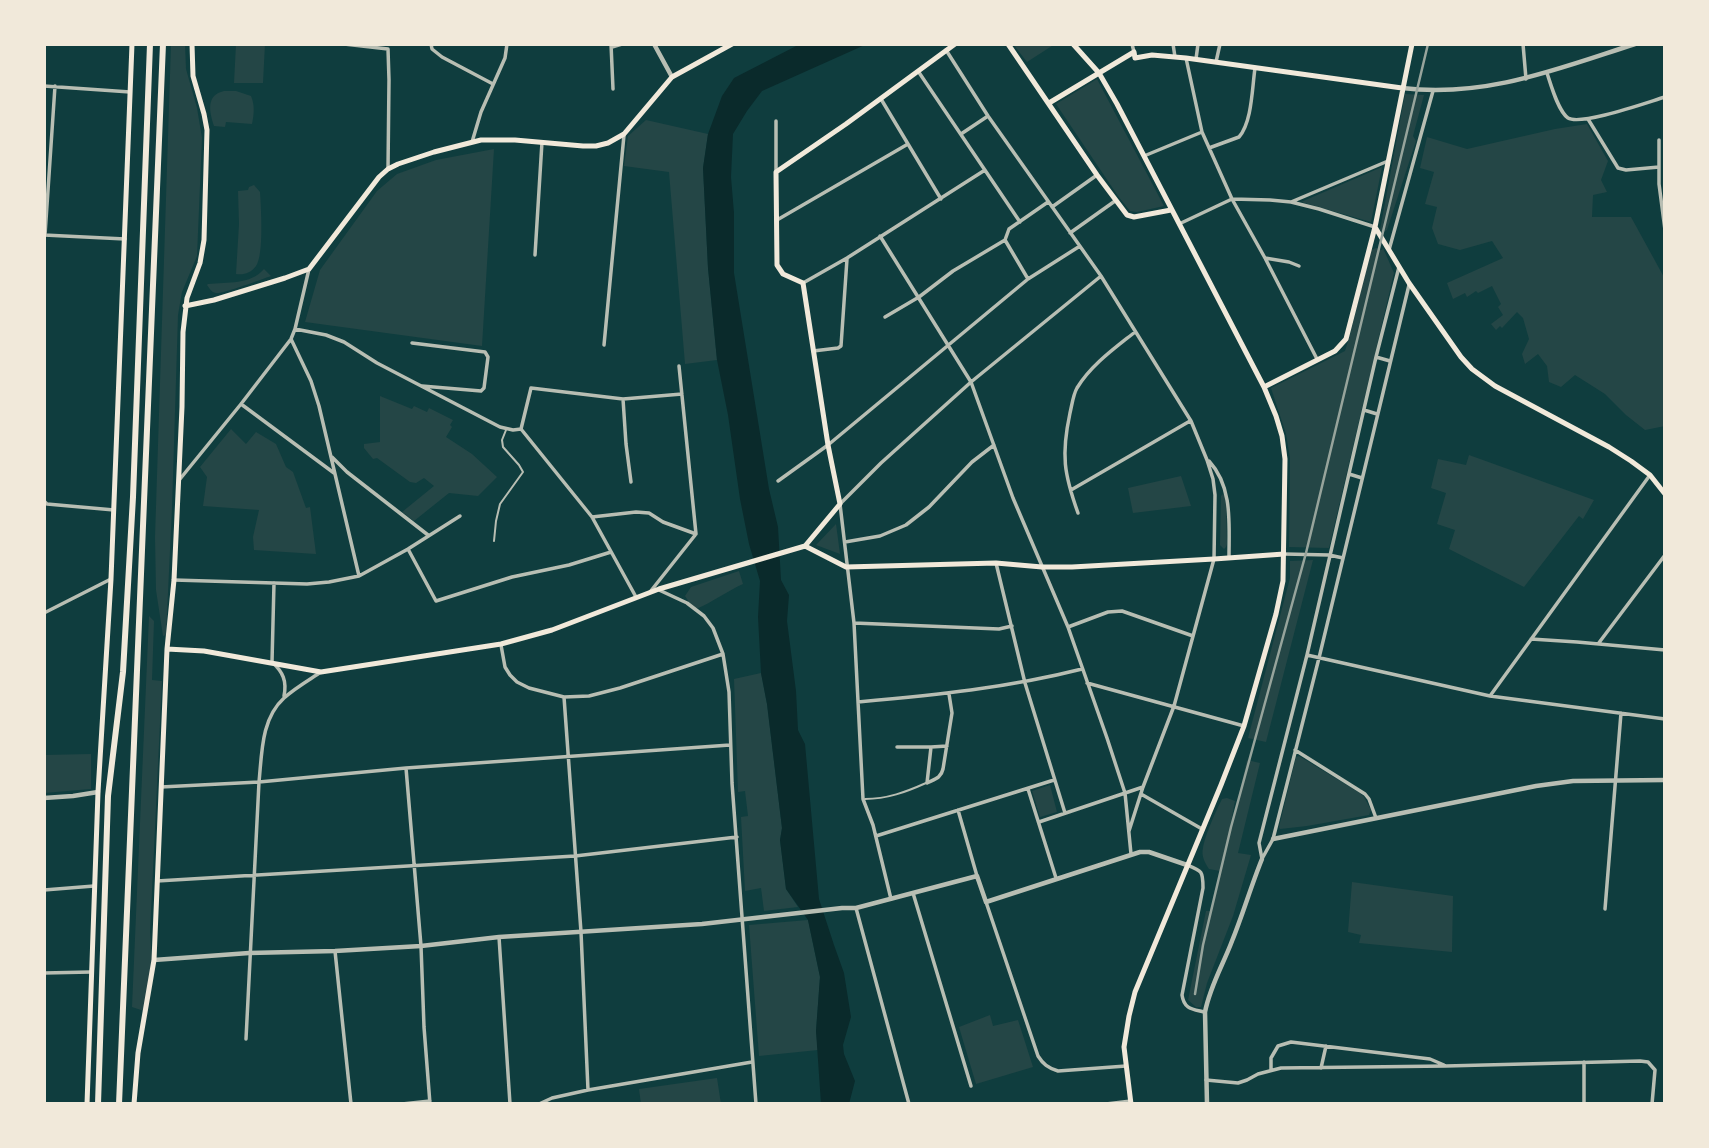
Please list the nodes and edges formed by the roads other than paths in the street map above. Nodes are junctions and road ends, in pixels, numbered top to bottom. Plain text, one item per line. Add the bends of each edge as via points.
1 (132, 44) edge
2 (150, 44) edge
3 (163, 44) edge
4 (192, 44) edge
5 (344, 44) edge
6 (431, 44) edge
7 (507, 44) edge
8 (622, 44) edge
9 (654, 44) edge
10 (732, 44) edge
11 (955, 44) edge
12 (1008, 44) edge
13 (1073, 44) edge
14 (1132, 44) edge
15 (1173, 44) edge
16 (1198, 44) edge
17 (1220, 44) edge
18 (1412, 44) edge
19 (1523, 44) edge
20 (1635, 44) edge
21 (611, 45) edge
22 (946, 50) junction
23 (1134, 52) junction
24 (1175, 57) junction
25 (1186, 58) junction
26 (1196, 59) junction
27 (1216, 62) junction
28 (1255, 68) junction
29 (918, 71) junction
30 (1099, 72) junction
31 (1547, 73) junction
32 (672, 78) junction
33 (1526, 79) junction
34 (493, 84) junction
35 (44, 86) edge
36 (55, 86) junction
37 (1402, 88) junction
38 (613, 89) dead end
39 (1433, 90) junction
40 (131, 92) junction
41 (1665, 97) edge
42 (881, 99) junction
43 (1049, 103) junction
44 (988, 116) junction
45 (1588, 119) junction
46 (776, 121) dead end
47 (1202, 132) junction
48 (624, 134) junction
49 (961, 134) junction
50 (1659, 140) dead end
51 (472, 142) junction
52 (542, 142) junction
53 (908, 144) junction
54 (1209, 148) junction
55 (1144, 156) junction
56 (1388, 161) junction
57 (1659, 167) junction
58 (388, 169) junction
59 (985, 170) junction
60 (776, 172) junction
61 (1097, 175) junction
62 (1659, 184) junction
63 (1665, 185) edge
64 (941, 199) junction
65 (1231, 199) junction
66 (1115, 201) junction
67 (1048, 202) junction
68 (1291, 202) junction
69 (1052, 207) junction
70 (1171, 210) junction
71 (777, 220) junction
72 (1020, 222) junction
73 (1179, 225) junction
74 (1375, 227) junction
75 (1665, 230) edge
76 (1070, 233) junction
77 (44, 235) edge
78 (880, 236) junction
79 (125, 239) junction
80 (1005, 240) junction
81 (1080, 246) junction
82 (1389, 250) junction
83 (535, 255) dead end
84 (847, 258) junction
85 (1265, 258) junction
86 (1299, 266) dead end
87 (1399, 267) junction
88 (309, 268) junction
89 (1101, 276) junction
90 (1028, 279) junction
91 (803, 283) junction
92 (1409, 283) junction
93 (919, 296) junction
94 (186, 306) junction
95 (885, 317) dead end
96 (295, 329) junction
97 (1135, 332) junction
98 (291, 339) junction
99 (412, 343) dead end
100 (604, 345) dead end
101 (948, 345) junction
102 (813, 351) junction
103 (1376, 357) junction
104 (1317, 359) junction
105 (1390, 361) junction
106 (679, 366) dead end
107 (971, 382) junction
108 (420, 386) junction
109 (1264, 387) junction
110 (682, 394) junction
111 (623, 399) junction
112 (241, 404) junction
113 (1364, 410) junction
114 (1377, 414) junction
115 (1191, 421) junction
116 (507, 429) junction
117 (522, 429) junction
118 (828, 445) junction
119 (994, 446) junction
120 (331, 457) junction
121 (1208, 460) junction
122 (334, 473) junction
123 (1349, 474) junction
124 (1650, 475) junction
125 (1362, 478) junction
126 (178, 481) junction
127 (778, 481) dead end
128 (632, 482) dead end
129 (1070, 489) junction
130 (1665, 494) edge
131 (44, 501) edge
132 (840, 504) junction
133 (114, 510) junction
134 (1078, 513) dead end
135 (460, 516) dead end
136 (592, 517) junction
137 (696, 534) junction
138 (428, 535) junction
139 (494, 541) dead end
140 (844, 542) junction
141 (806, 546) junction
142 (408, 548) junction
143 (611, 552) junction
144 (1284, 554) junction
145 (1329, 555) junction
146 (1665, 555) edge
147 (1229, 558) junction
148 (1343, 558) junction
149 (1214, 559) junction
150 (996, 563) junction
151 (846, 567) junction
152 (1042, 567) junction
153 (359, 576) junction
154 (111, 579) junction
155 (174, 580) junction
156 (274, 582) junction
157 (659, 589) junction
158 (649, 593) junction
159 (636, 598) junction
160 (44, 613) edge
161 (854, 623) junction
162 (1013, 626) junction
163 (1068, 627) junction
164 (1193, 636) junction
165 (1531, 639) junction
166 (501, 644) junction
167 (1598, 644) junction
168 (167, 649) junction
169 (1665, 650) edge
170 (723, 654) junction
171 (1307, 654) junction
172 (1319, 658) junction
173 (272, 662) junction
174 (1082, 669) junction
175 (321, 672) junction
176 (1087, 682) junction
177 (1025, 683) junction
178 (950, 694) junction
179 (1490, 696) junction
180 (564, 697) junction
181 (284, 698) junction
182 (858, 702) junction
183 (1174, 706) junction
184 (1620, 713) junction
185 (1665, 719) edge
186 (1244, 726) junction
187 (730, 745) junction
188 (947, 746) junction
189 (897, 747) dead end
190 (931, 747) junction
191 (1295, 750) junction
192 (567, 757) junction
193 (406, 768) junction
194 (1054, 780) junction
195 (1665, 780) edge
196 (1616, 781) junction
197 (259, 782) junction
198 (927, 783) junction
199 (161, 787) junction
200 (1143, 787) junction
201 (1028, 789) junction
202 (99, 792) junction
203 (1125, 793) junction
204 (1141, 794) junction
205 (44, 798) edge
206 (863, 799) junction
207 (958, 810) junction
208 (1065, 813) junction
209 (1376, 818) junction
210 (1039, 822) junction
211 (1202, 829) junction
212 (1129, 831) junction
213 (876, 836) junction
214 (737, 837) junction
215 (1273, 839) junction
216 (1259, 843) junction
217 (1131, 854) junction
218 (575, 856) junction
219 (1262, 859) junction
220 (1187, 865) junction
221 (413, 866) junction
222 (254, 876) junction
223 (977, 876) junction
224 (1056, 878) junction
225 (157, 881) junction
226 (94, 886) junction
227 (44, 890) edge
228 (913, 893) junction
229 (891, 899) junction
230 (986, 902) junction
231 (856, 908) junction
232 (1605, 909) dead end
233 (743, 919) junction
234 (581, 932) junction
235 (499, 937) junction
236 (421, 946) junction
237 (335, 951) junction
238 (249, 953) junction
239 (154, 960) junction
240 (92, 972) junction
241 (44, 973) edge
242 (1205, 1012) junction
243 (246, 1039) dead end
244 (1326, 1046) junction
245 (752, 1062) junction
246 (1584, 1062) junction
247 (1126, 1066) junction
248 (1446, 1066) junction
249 (1321, 1068) junction
250 (1271, 1070) junction
251 (1206, 1080) junction
252 (971, 1086) dead end
253 (588, 1090) junction
254 (1131, 1102) edge
255 (430, 1103) edge
256 (87, 1104) edge
257 (98, 1104) edge
258 (119, 1104) edge
259 (134, 1104) edge
260 (351, 1104) edge
261 (402, 1104) edge
262 (510, 1104) edge
263 (539, 1104) edge
264 (756, 1104) edge
265 (909, 1104) edge
266 (1105, 1104) edge
267 (1207, 1104) edge
268 (1584, 1104) edge
269 (1653, 1104) edge

1 - 40 main road
2 - 257 highway via 133,497 123,672 108,796
3 - 258 highway
4 - 94 main road via 193,76 207,131 207,169 203,249
5 - 58 street via 388,49
6 - 34 street via 442,57
7 - 34 street
8 - 21 street
9 - 32 street
10 - 32 main road
11 - 22 main road
12 - 43 main road
13 - 30 main road
14 - 23 street
15 - 24 street
16 - 26 street
17 - 27 street
18 - 37 main road
19 - 33 street
20 - 31 street
21 - 38 street
22 - 29 main road
22 - 44 street
23 - 24 main road via 1135,58
23 - 30 main road
24 - 25 main road
25 - 26 main road
25 - 47 street
26 - 27 main road
27 - 28 main road
28 - 37 main road
28 - 54 street via 1242,134
29 - 42 main road
29 - 49 street
30 - 43 main road
30 - 55 main road
31 - 33 street
31 - 45 street via 1566,116
32 - 48 main road
33 - 39 street
34 - 51 street
35 - 36 street
36 - 40 street
36 - 77 street
37 - 39 street
37 - 56 main road
39 - 82 street
40 - 79 main road
41 - 45 street
42 - 53 street
42 - 60 main road
43 - 61 main road
44 - 49 street
44 - 67 street
45 - 57 street via 1618,168
46 - 60 street
47 - 54 street
47 - 55 street
48 - 52 main road via 596,146
48 - 100 street
49 - 59 street
50 - 57 street
51 - 52 main road
51 - 58 main road
52 - 83 street
53 - 64 street
53 - 71 street
54 - 65 street
55 - 70 main road
56 - 68 street
56 - 74 main road
57 - 62 street
58 - 88 main road
59 - 64 street
59 - 72 street
60 - 71 main road
61 - 66 main road
61 - 69 street
62 - 63 street
62 - 75 street
64 - 78 street
65 - 68 street
65 - 73 street
65 - 85 street
66 - 70 main road via 1131,217
66 - 76 street
67 - 69 street
67 - 72 street
68 - 74 street
69 - 76 street
70 - 73 main road
71 - 91 main road via 777,265 783,274
72 - 80 street via 1009,229
73 - 109 main road
74 - 82 main road
74 - 104 main road via 1348,333 1339,347
76 - 81 street
77 - 79 street
78 - 84 street
78 - 93 street
79 - 133 main road
80 - 90 street
80 - 93 street
81 - 89 street
81 - 90 street
82 - 87 main road
84 - 91 street
84 - 102 street via 842,343 840,348
85 - 86 street
85 - 104 street
87 - 92 main road
87 - 103 street
88 - 94 main road
88 - 96 street
89 - 97 street
89 - 107 street
90 - 101 street
91 - 102 main road
92 - 105 street
92 - 124 main road via 1472,369
93 - 95 street
93 - 101 street
94 - 126 main road
96 - 98 street
96 - 108 street via 344,342
97 - 115 street
97 - 129 street via 1084,378 1075,393 1064,458
98 - 112 street
98 - 120 street via 316,394
99 - 108 street via 485,352 488,357 481,391
101 - 107 street
101 - 118 street
102 - 118 main road
103 - 105 street
103 - 113 street
104 - 109 main road
105 - 114 street
106 - 110 street
107 - 119 street
107 - 132 street
108 - 116 street
109 - 144 main road via 1282,436 1285,459
110 - 111 street
110 - 137 street
111 - 117 street via 531,388
111 - 128 street
112 - 122 street
112 - 126 street
113 - 114 street
113 - 123 street
114 - 125 street
115 - 121 street
115 - 129 street
116 - 117 street
116 - 139 lane via 503,447 523,472 500,504
117 - 136 street
118 - 127 street
118 - 132 main road
119 - 140 street via 906,525 880,536
119 - 152 street
120 - 122 street
120 - 138 street
121 - 147 street via 1227,497
121 - 149 street via 1215,495
122 - 153 street
123 - 125 street
123 - 145 street
124 - 130 main road
124 - 165 street
125 - 148 street
126 - 155 main road
129 - 134 street
131 - 133 street
132 - 140 street
132 - 141 main road
133 - 154 main road
135 - 138 street
136 - 137 street via 649,513
136 - 143 street
137 - 158 street
138 - 142 street
140 - 151 street
141 - 151 main road
141 - 157 main road
142 - 143 street via 436,601
142 - 153 street
143 - 159 street
144 - 145 street
144 - 147 main road
144 - 186 main road via 1282,588
145 - 148 street
145 - 171 street
146 - 167 street
147 - 149 main road
148 - 172 street
149 - 152 main road
149 - 164 street
150 - 151 main road
150 - 152 main road
150 - 162 street
151 - 161 street
152 - 163 street
153 - 156 street via 307,584
154 - 160 street
154 - 202 main road
155 - 156 street
155 - 168 main road
156 - 173 street
157 - 158 main road
157 - 170 street via 704,616
158 - 159 main road
159 - 166 main road
161 - 162 street
161 - 182 street
162 - 177 street
163 - 164 street via 1122,611
163 - 174 street
164 - 183 street
165 - 167 street
165 - 179 street
166 - 175 main road
166 - 180 street via 505,667 517,682
167 - 169 street
168 - 173 main road
168 - 199 main road
170 - 180 street via 620,688
170 - 187 street
171 - 172 street
171 - 216 street
172 - 179 street
172 - 191 street
173 - 175 main road
173 - 181 street via 285,680
174 - 176 street
174 - 177 street
175 - 181 street
176 - 183 street
176 - 203 street
177 - 178 street
177 - 194 street
178 - 182 street
178 - 188 street
179 - 184 street
180 - 192 street
181 - 197 street via 266,727
182 - 206 street
183 - 186 street
183 - 200 street
184 - 185 street
184 - 196 street
186 - 211 main road
187 - 192 street
187 - 214 street
188 - 190 street
188 - 198 street via 942,774
189 - 190 street
190 - 198 street
191 - 209 street via 1365,794
191 - 215 street
192 - 193 street
192 - 218 street
193 - 197 street
193 - 221 street
194 - 201 street
194 - 208 street
195 - 196 street
196 - 209 street via 1536,786
196 - 232 street
197 - 199 street
197 - 222 street
198 - 206 lane via 896,795
199 - 225 main road
200 - 203 street
200 - 204 street
201 - 207 street
201 - 210 street
202 - 205 street
202 - 226 main road
203 - 208 street
203 - 212 street
204 - 211 street
204 - 212 street
206 - 213 street
207 - 213 street
207 - 223 street
208 - 210 street
209 - 215 street
210 - 224 street
211 - 220 main road
212 - 217 street
213 - 229 street
214 - 218 street
214 - 233 street
215 - 216 street
215 - 219 street
216 - 219 street
217 - 220 street via 1149,852
217 - 224 street
218 - 221 street
218 - 234 street
219 - 242 street
220 - 242 street via 1200,870 1203,888 1182,995 1187,1007
220 - 247 main road via 1135,992 1124,1047
221 - 222 street
221 - 236 street
222 - 225 street
222 - 238 street
223 - 228 street
223 - 230 street
224 - 230 street
225 - 239 main road
226 - 227 street
226 - 240 main road
228 - 229 street
228 - 252 street
229 - 231 street
230 - 247 street via 1042,1064 1058,1071
231 - 233 street
231 - 265 street
233 - 234 street
233 - 245 street
234 - 235 street
234 - 253 street
235 - 236 street
235 - 262 street
236 - 237 street
236 - 255 street
237 - 238 street
237 - 260 street
238 - 239 street
238 - 243 street
239 - 259 main road
240 - 241 street
240 - 256 main road
242 - 251 street
244 - 248 street via 1430,1059
244 - 249 street
244 - 250 street via 1291,1042 1278,1046
245 - 253 street
245 - 264 street
246 - 248 street
246 - 268 street
246 - 269 street via 1648,1062 1655,1070
247 - 254 main road
248 - 249 street
249 - 250 street
250 - 251 street via 1238,1083
251 - 267 street
253 - 263 street
254 - 266 street
255 - 261 street

